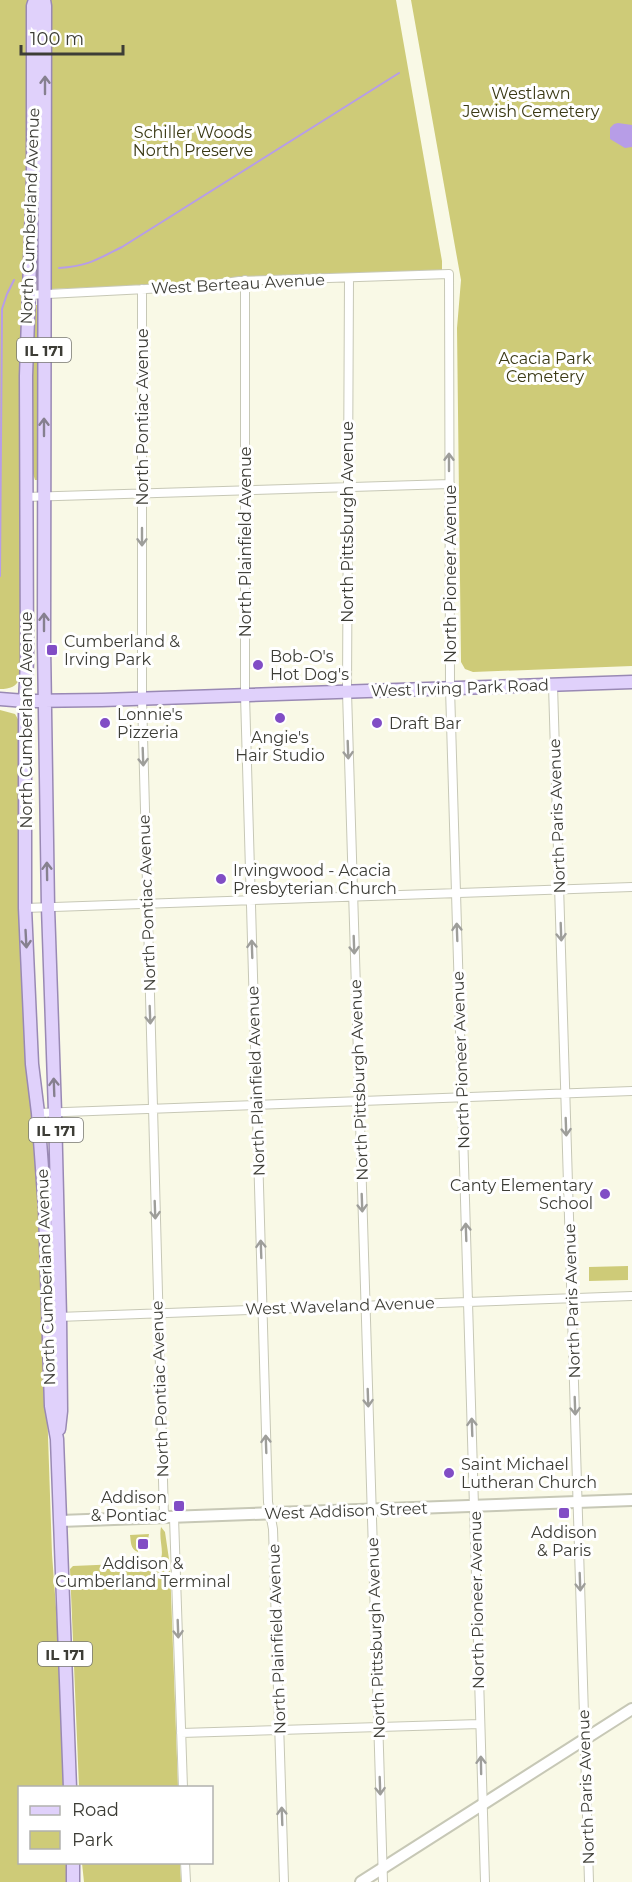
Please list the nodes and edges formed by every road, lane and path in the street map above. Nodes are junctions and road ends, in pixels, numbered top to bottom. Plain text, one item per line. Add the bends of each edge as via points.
1 (35, 0) edge
2 (44, 0) edge
3 (449, 274) joint
4 (349, 278) junction
5 (245, 280) junction
6 (142, 289) junction
7 (44, 294) junction
8 (28, 295) junction
9 (450, 484) junction
10 (348, 487) junction
11 (245, 490) junction
12 (142, 493) junction
13 (44, 496) junction
14 (25, 497) junction
15 (632, 682) edge
16 (553, 685) junction
17 (450, 688) junction
18 (346, 692) junction
19 (245, 695) junction
20 (0, 699) edge
21 (142, 699) junction
22 (25, 701) junction
23 (45, 701) junction
24 (632, 887) edge
25 (559, 890) junction
26 (456, 893) junction
27 (353, 897) junction
28 (250, 900) junction
29 (147, 904) junction
30 (25, 908) junction
31 (48, 908) junction
32 (632, 1091) edge
33 (565, 1094) junction
34 (462, 1097) junction
35 (359, 1101) junction
36 (256, 1105) junction
37 (153, 1109) junction
38 (56, 1112) junction
39 (38, 1113) junction
40 (632, 1296) edge
41 (572, 1298) junction
42 (468, 1302) junction
43 (366, 1306) junction
44 (262, 1309) junction
45 (158, 1313) junction
46 (54, 1317) junction
47 (632, 1500) edge
48 (578, 1502) junction
49 (474, 1506) junction
50 (372, 1510) junction
51 (270, 1514) junction
52 (169, 1517) junction
53 (60, 1521) junction
54 (632, 1709) edge
55 (480, 1724) junction
56 (379, 1727) junction
57 (279, 1730) junction
58 (181, 1733) junction
59 (585, 1739) junction
60 (70, 1786) edge
61 (183, 1786) edge
62 (482, 1805) junction
63 (73, 1864) edge
64 (185, 1864) edge
65 (383, 1868) junction
66 (74, 1882) edge
67 (186, 1882) edge
68 (284, 1882) edge
69 (361, 1882) edge
70 (383, 1882) edge
71 (485, 1882) edge
72 (589, 1882) edge

1 - 8 main road, North Cumberland Avenue / IL 171
7 -> 2 main road, North Cumberland Avenue / IL 171
3 - 4 street, West Berteau Avenue
9 -> 3 street, North Pioneer Avenue
4 - 5 street, West Berteau Avenue
4 - 10 street, North Pittsburgh Avenue
5 - 6 street, West Berteau Avenue
5 - 11 street, North Plainfield Avenue
6 - 7 street, West Berteau Avenue
6 - 12 street, North Pontiac Avenue
7 - 8 street, West Berteau Avenue
13 -> 7 main road, North Cumberland Avenue / IL 171
8 - 14 main road, North Cumberland Avenue / IL 171
9 - 10 street
9 - 17 street, North Pioneer Avenue
10 - 11 street
10 - 18 street, North Pittsburgh Avenue
11 - 12 street
11 - 19 street, North Plainfield Avenue
12 - 13 street
12 -> 21 street, North Pontiac Avenue
13 - 14 street
23 -> 13 main road, North Cumberland Avenue / IL 171
14 - 22 main road, North Cumberland Avenue / IL 171
15 - 16 main road, West Irving Park Road
16 - 17 main road, West Irving Park Road
16 - 25 street, North Paris Avenue
17 - 18 main road, West Irving Park Road
17 - 26 street, North Pioneer Avenue
18 - 19 main road, West Irving Park Road
18 -> 27 street, North Pittsburgh Avenue
19 - 21 main road, West Irving Park Road
19 - 28 street, North Plainfield Avenue
20 - 22 main road, West Irving Park Road
21 - 23 main road, West Irving Park Road
21 -> 29 street, North Pontiac Avenue
22 - 23 main road, West Irving Park Road
22 - 30 main road, North Cumberland Avenue / IL 171
31 -> 23 main road, North Cumberland Avenue / IL 171
24 - 25 street
25 - 26 street
25 -> 33 street, North Paris Avenue
26 - 27 street
34 -> 26 street, North Pioneer Avenue
27 - 28 street
27 -> 35 street, North Pittsburgh Avenue
28 - 29 street
36 -> 28 street, North Plainfield Avenue
29 - 31 street
29 -> 37 street, North Pontiac Avenue
30 - 31 street
30 -> 39 main road, North Cumberland Avenue / IL 171
38 -> 31 main road, North Cumberland Avenue / IL 171
32 - 33 street
33 - 34 street
33 -> 41 street, North Paris Avenue
34 - 35 street
42 -> 34 street, North Pioneer Avenue
35 - 36 street
35 -> 43 street, North Pittsburgh Avenue
36 - 37 street
44 -> 36 street, North Plainfield Avenue
37 - 38 street
37 -> 45 street, North Pontiac Avenue
38 - 39 street
38 - 46 main road, North Cumberland Avenue / IL 171
39 - 46 main road, North Cumberland Avenue / IL 171
40 - 41 street, West Waveland Avenue
41 - 42 street, West Waveland Avenue
41 -> 48 street, North Paris Avenue
42 - 43 street, West Waveland Avenue
49 -> 42 street, North Pioneer Avenue
43 - 44 street, West Waveland Avenue
43 -> 50 street, North Pittsburgh Avenue
44 - 45 street, West Waveland Avenue
51 -> 44 street, North Plainfield Avenue
45 - 46 street, West Waveland Avenue
45 - 52 street, North Pontiac Avenue
46 - 53 main road, North Cumberland Avenue / IL 171 via 61,1411 57,1439
47 - 48 street, West Addison Street
48 - 49 street, West Addison Street
48 -> 59 street, North Paris Avenue
49 - 50 street, West Addison Street
49 - 55 street, North Pioneer Avenue
50 - 51 street, West Addison Street
50 - 56 street, North Pittsburgh Avenue
51 - 52 street, West Addison Street
51 - 57 street, North Plainfield Avenue
52 - 53 street, West Addison Street
52 -> 58 street, North Pontiac Avenue
53 - 60 main road, North Cumberland Avenue / IL 171
54 - 59 street
55 - 56 street
62 -> 55 street, North Pioneer Avenue
56 - 57 street
56 -> 65 street, North Pittsburgh Avenue
57 - 58 street
68 -> 57 street, North Plainfield Avenue
58 - 61 street, North Pontiac Avenue
59 - 62 street
59 - 72 street, North Paris Avenue
62 - 65 street
62 - 71 street, North Pioneer Avenue
63 - 66 main road
64 - 67 street
65 - 69 street
65 - 70 street, North Pittsburgh Avenue

